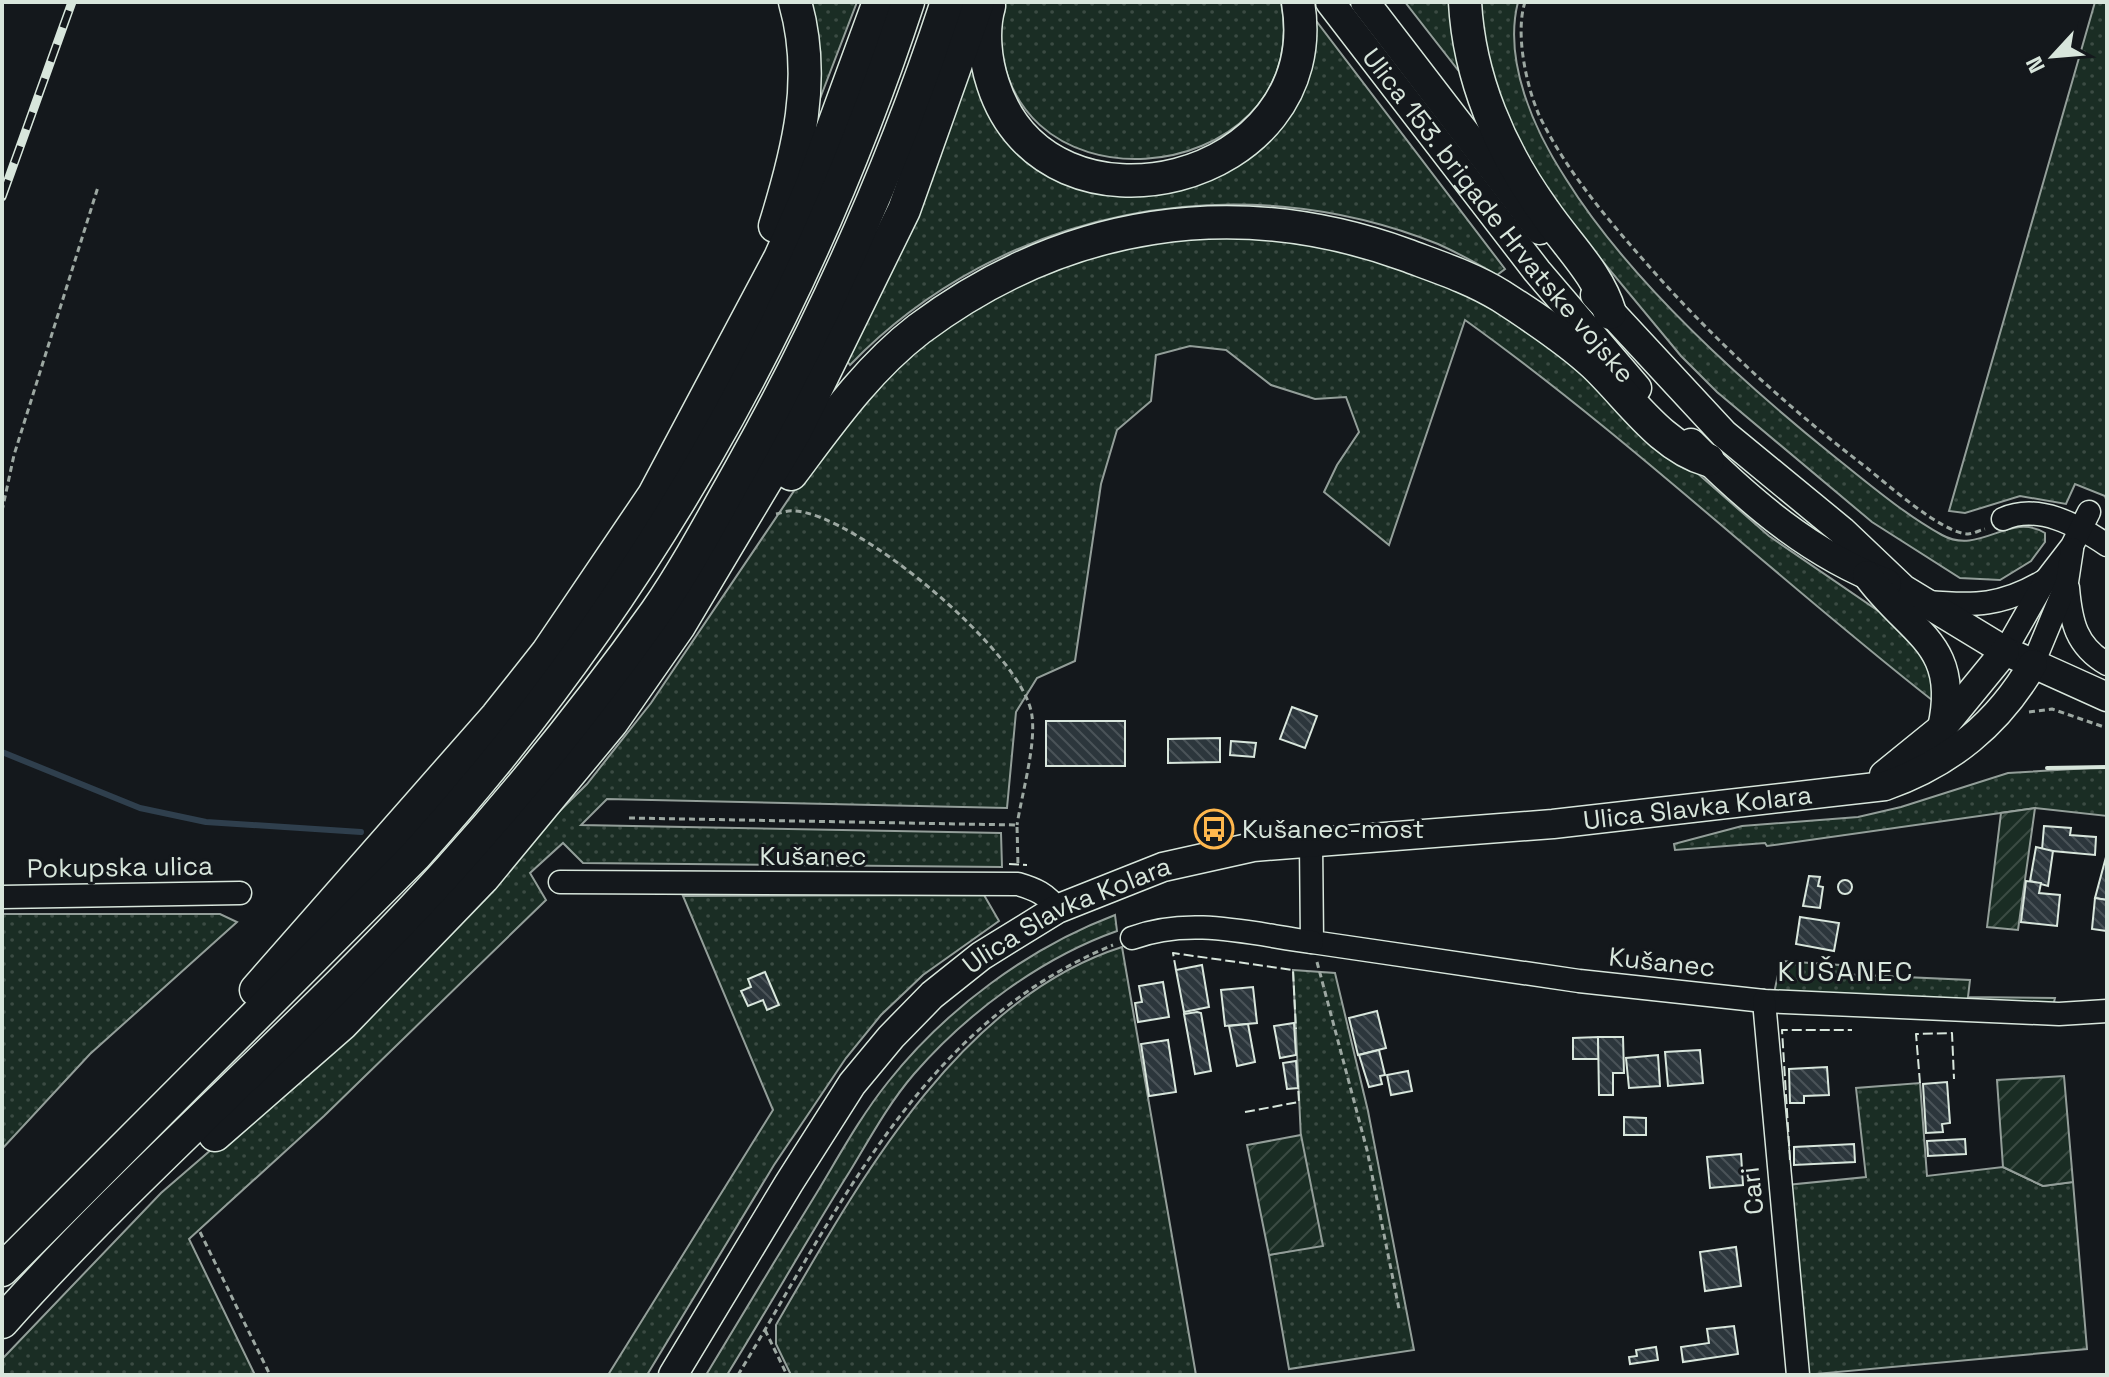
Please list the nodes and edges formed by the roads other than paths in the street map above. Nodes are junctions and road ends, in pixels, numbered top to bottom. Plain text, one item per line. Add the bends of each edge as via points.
1 (795, 2) edge
2 (879, 2) edge
3 (908, 2) edge
4 (947, 2) edge
5 (978, 2) edge
6 (991, 2) edge
7 (1298, 2) edge
8 (1330, 2) edge
9 (1365, 2) edge
10 (1465, 2) edge
11 (1610, 313) junction
12 (696, 411) junction
13 (1708, 460) junction
14 (2003, 519) road end
15 (2080, 529) junction
16 (2107, 545) edge
17 (1867, 575) junction
18 (2056, 582) junction
19 (1912, 595) junction
20 (679, 626) junction
21 (2005, 651) junction
22 (2033, 664) junction
23 (2107, 664) edge
24 (2107, 697) edge
25 (1942, 728) junction
26 (1861, 789) junction
27 (1311, 843) junction
28 (560, 882) dead end
29 (240, 893) dead end
30 (2, 897) edge
31 (1057, 909) junction
32 (1132, 938) road end
33 (1312, 942) junction
34 (1764, 1001) junction
35 (2107, 1011) edge
36 (179, 1093) junction
37 (112, 1208) junction
38 (2, 1270) edge
39 (2, 1322) edge
40 (673, 1375) edge
41 (1798, 1375) edge

1 - 12 highway via 807,92 797,152 775,226 713,353
2 - 12 highway via 780,258
3 - 36 highway via 807,265 739,400 632,581 472,792 327,947
4 - 37 highway via 828,303 772,413 658,610 519,791 448,872 327,999
5 - 20 highway via 904,210 796,430
6 - 7 highway via 986,17 987,66 999,102 1019,132 1054,161 1092,176 1126,181 1164,180 1199,170 1237,150 1266,124 1288,88 1297,56
8 - 13 main road, Ulica 153. brigade Hrvatske vojske via 1537,271 1644,397
9 - 11 main road, Ulica 153. brigade Hrvatske vojske
10 - 11 highway via 1467,36 1493,123 1543,210 1603,288
11 - 19 main road, Ulica 153. brigade Hrvatske vojske via 1724,434
12 - 36 highway via 654,495 547,653 449,775 189,1061
13 - 17 main road, Ulica 153. brigade Hrvatske vojske via 1790,531
13 - 20 highway via 1679,450 1591,361 1544,327 1498,295 1445,270 1365,240 1300,226 1189,222 1135,231 1003,274 895,350 845,401 760,517 699,614
14 - 15 street via 2019,511 2039,513
15 - 16 street
15 - 18 street
17 - 19 main road, Ulica 153. brigade Hrvatske vojske
17 - 25 main road via 1943,664 1948,682
18 - 19 street via 1997,603
18 - 21 street
18 - 22 street
18 - 23 street via 2080,641
19 - 21 main road, Ulica 153. brigade Hrvatske vojske
20 - 37 highway via 612,722 483,878 342,1024 163,1180
21 - 22 main road, Ulica 153. brigade Hrvatske vojske
21 - 25 main road, Ulica Slavka Kolara
22 - 24 main road, Ulica 153. brigade Hrvatske vojske
22 - 26 main road, Ulica Slavka Kolara via 2007,704 1961,748 1908,778
25 - 26 main road, Ulica Slavka Kolara
26 - 27 main road, Ulica Slavka Kolara via 1617,817
27 - 31 main road, Ulica Slavka Kolara via 1253,847 1163,867
27 - 33 street
28 - 31 street, Kušanec via 1018,884 1036,889
29 - 30 street, Pokupska ulica
31 - 40 main road, Ulica Slavka Kolara via 981,956 932,995 852,1084
32 - 33 street via 1192,925
33 - 34 street, Kušanec via 1579,981
34 - 35 street, Kušanec via 2045,1014
34 - 41 street, Cari
36 - 38 highway
37 - 39 highway

